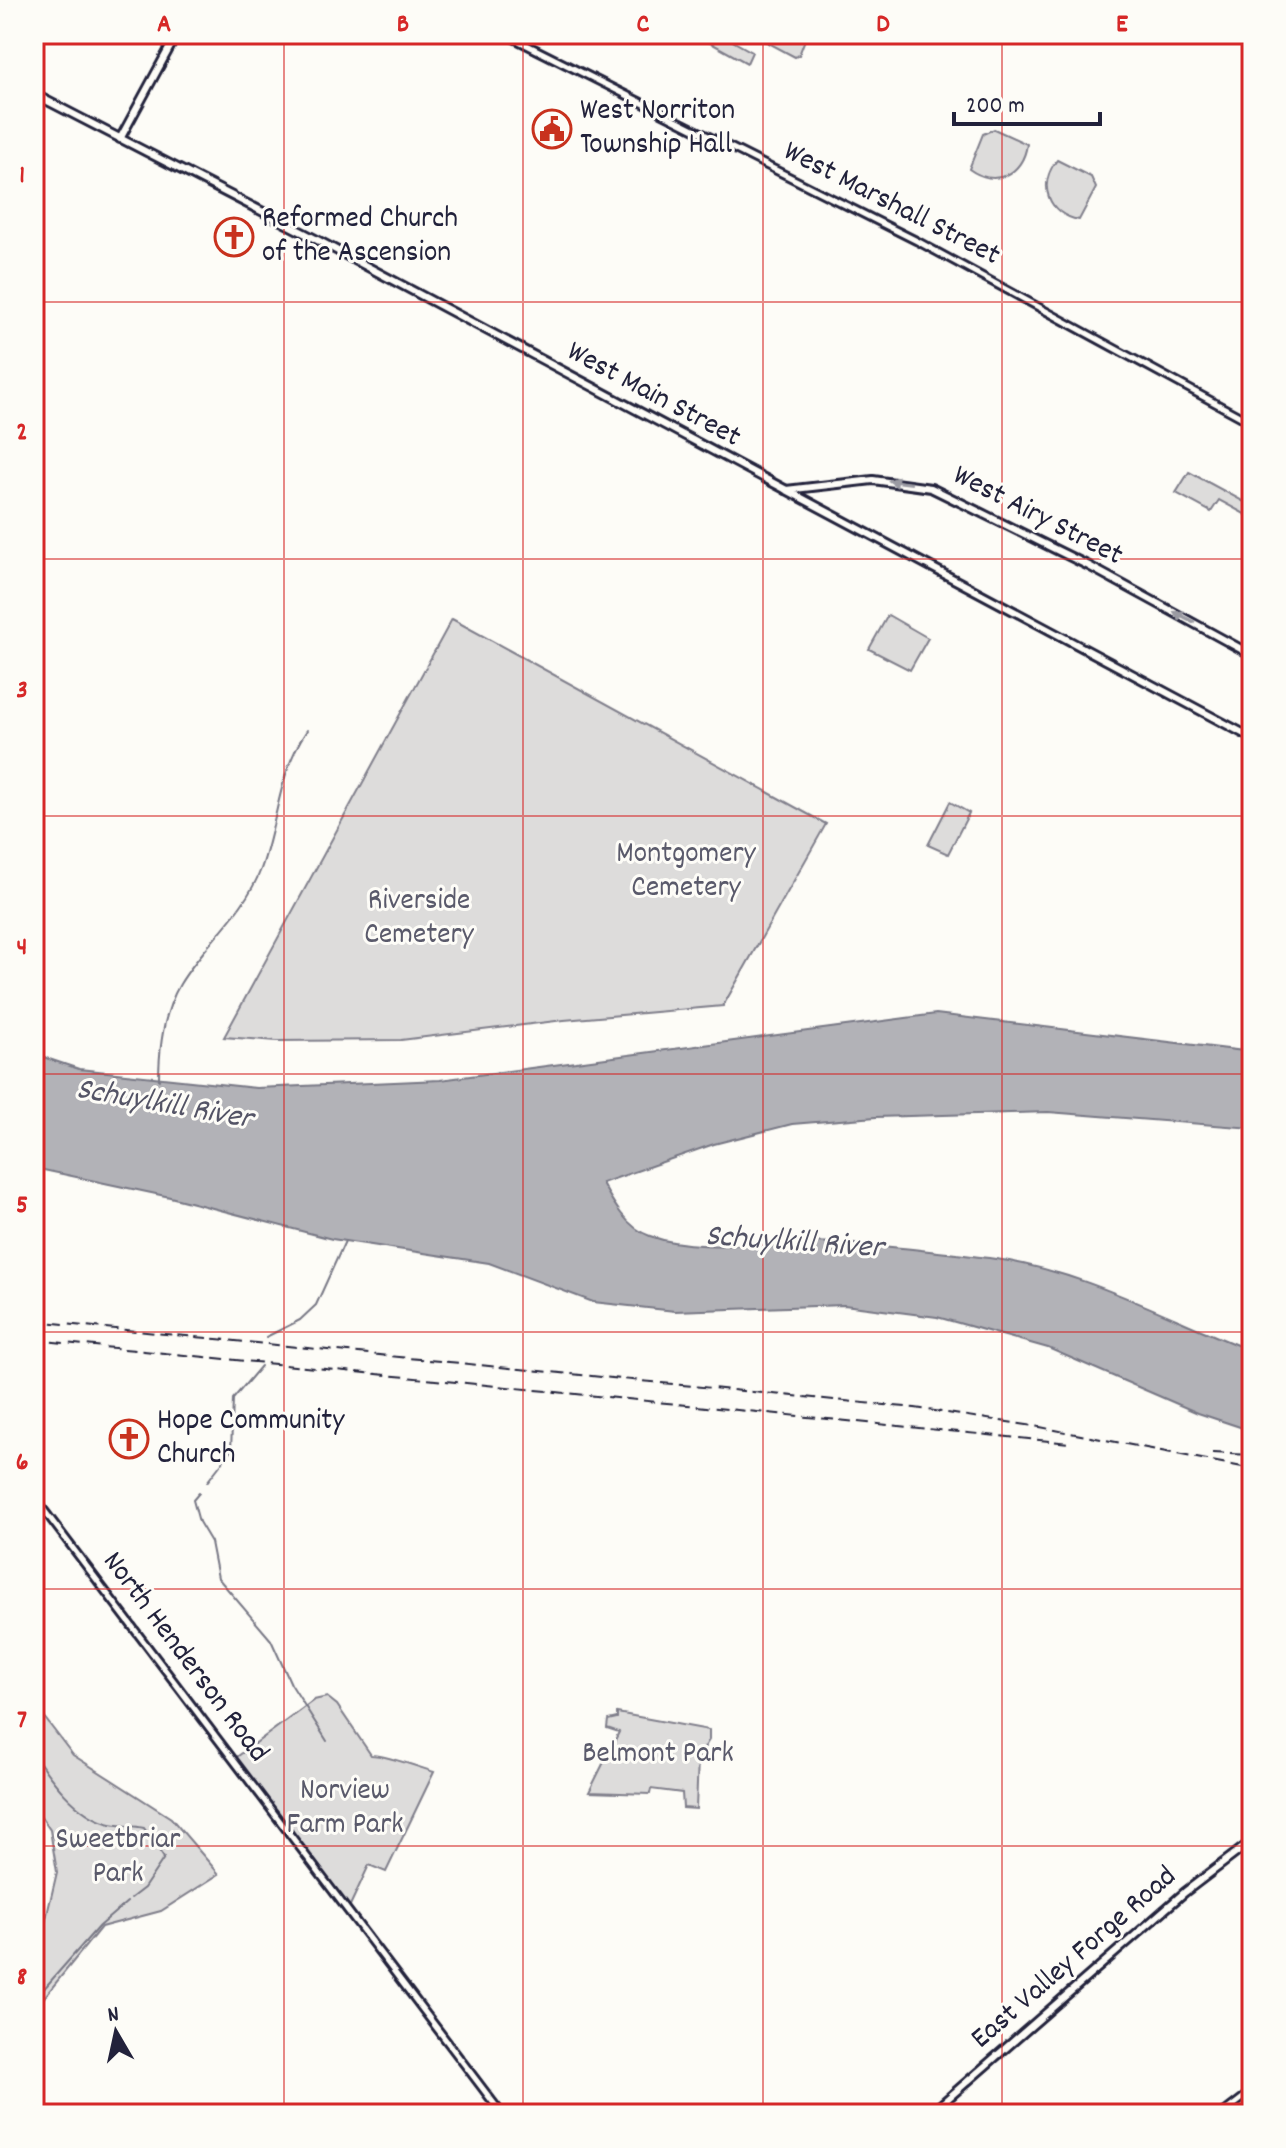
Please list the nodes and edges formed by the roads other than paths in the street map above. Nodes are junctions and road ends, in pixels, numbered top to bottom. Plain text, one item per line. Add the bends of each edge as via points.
1 (177, 34) edge
2 (505, 34) edge
3 (34, 94) edge
4 (120, 139) junction
5 (1252, 423) edge
6 (785, 490) junction
7 (1252, 655) edge
8 (1252, 738) edge
9 (34, 1497) edge
10 (1252, 1841) edge
11 (1252, 2091) edge
12 (502, 2114) edge
13 (930, 2114) edge
14 (1222, 2114) edge

1 - 4 main road
2 - 5 street, West Marshall Street via 917,241
3 - 4 main road, West Main Street
4 - 6 main road, West Main Street
7 -> 6 main road, West Airy Street via 931,488 873,480
6 - 8 main road, West Main Street
9 - 12 street, North Henderson Road
10 - 13 main road, East Valley Forge Road via 1182,1894
11 - 14 street

